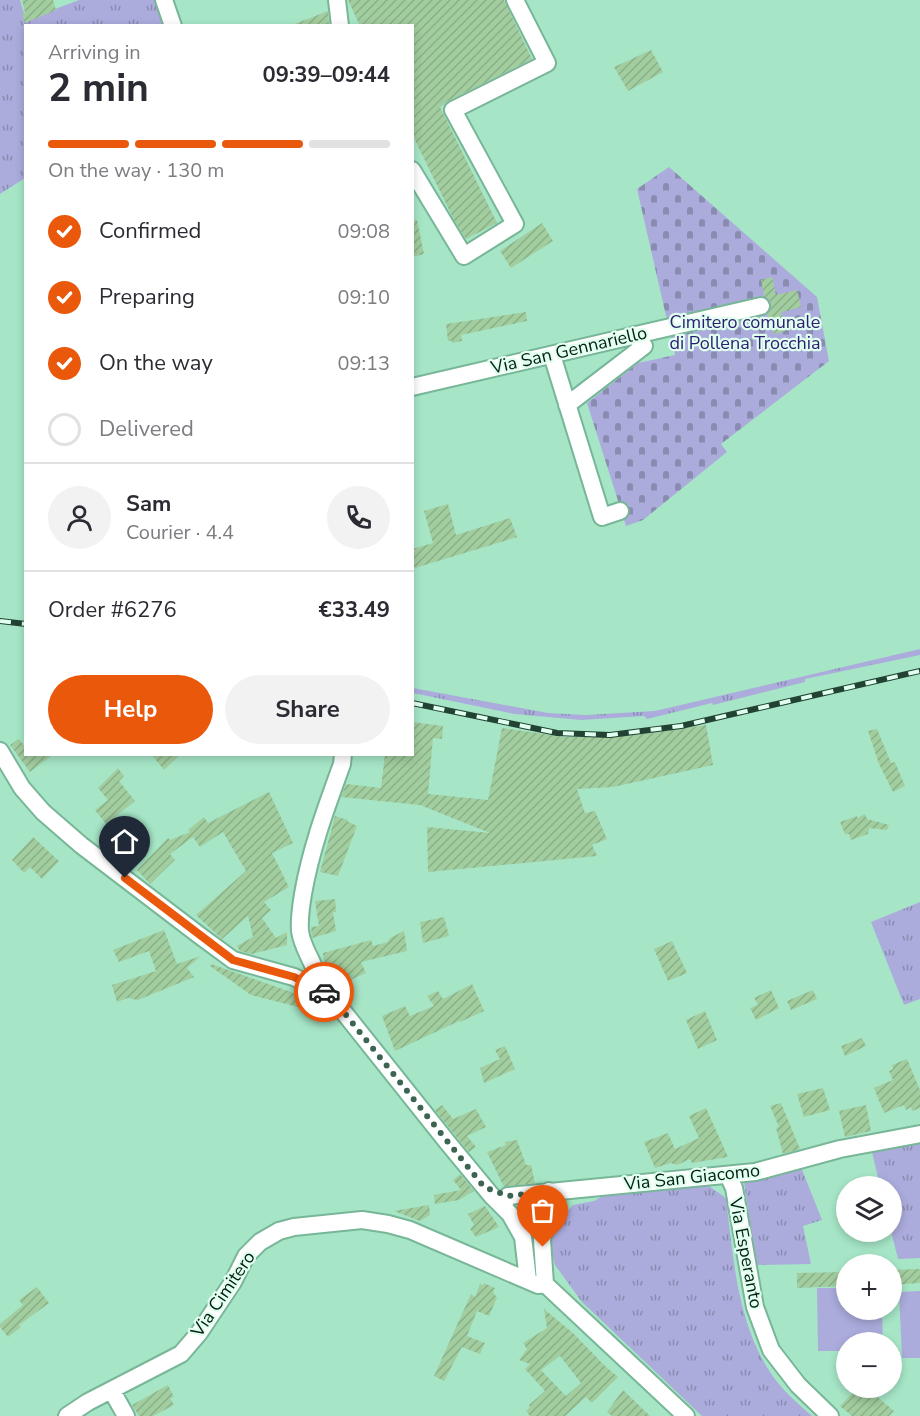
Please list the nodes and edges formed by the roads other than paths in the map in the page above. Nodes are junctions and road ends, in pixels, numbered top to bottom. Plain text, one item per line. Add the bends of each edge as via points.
1 (164, 0) edge
2 (337, 0) edge
3 (515, 0) edge
4 (172, 24) edge
5 (340, 24) edge
6 (414, 173) edge
7 (761, 306) dead end
8 (634, 335) junction
9 (552, 355) junction
10 (414, 387) edge
11 (567, 405) junction
12 (620, 511) dead end
13 (0, 751) edge
14 (343, 756) edge
15 (318, 988) junction
16 (920, 1134) edge
17 (728, 1175) junction
18 (549, 1191) junction
19 (506, 1201) junction
20 (524, 1251) junction
21 (490, 1263) junction
22 (528, 1280) junction
23 (545, 1284) junction
24 (112, 1391) junction
25 (68, 1416) edge
26 (126, 1416) edge
27 (686, 1416) edge
28 (830, 1416) edge

1 - 4 street
2 - 5 street
3 - 6 street via 547,63 453,110 515,224 464,256
7 - 8 street, Via San Gennariello
8 - 9 street, Via San Gennariello
8 - 11 street via 644,345
9 - 10 street, Via San Gennariello
9 - 11 street
11 - 12 street via 602,517
13 - 15 street via 22,788 43,812 199,935 233,960
14 - 15 street via 316,836 300,912 300,932 316,970
15 - 19 street via 330,995 484,1187
16 - 17 street, Via San Giacomo
17 - 18 street, Via San Giacomo
17 - 28 street, Via Esperanto via 734,1188 755,1307 771,1350 798,1385
18 - 19 street, Via San Giacomo
18 - 23 street via 551,1204 542,1240
19 - 20 street via 520,1231
20 - 21 street via 504,1262
20 - 22 street
21 - 22 street, Via Cimitero
21 - 24 street, Via Cimitero via 410,1230 362,1220 279,1231 246,1256 233,1282 181,1354
22 - 23 street, Via Cimitero
23 - 27 street
24 - 25 street, Via Cimitero
24 - 26 street

